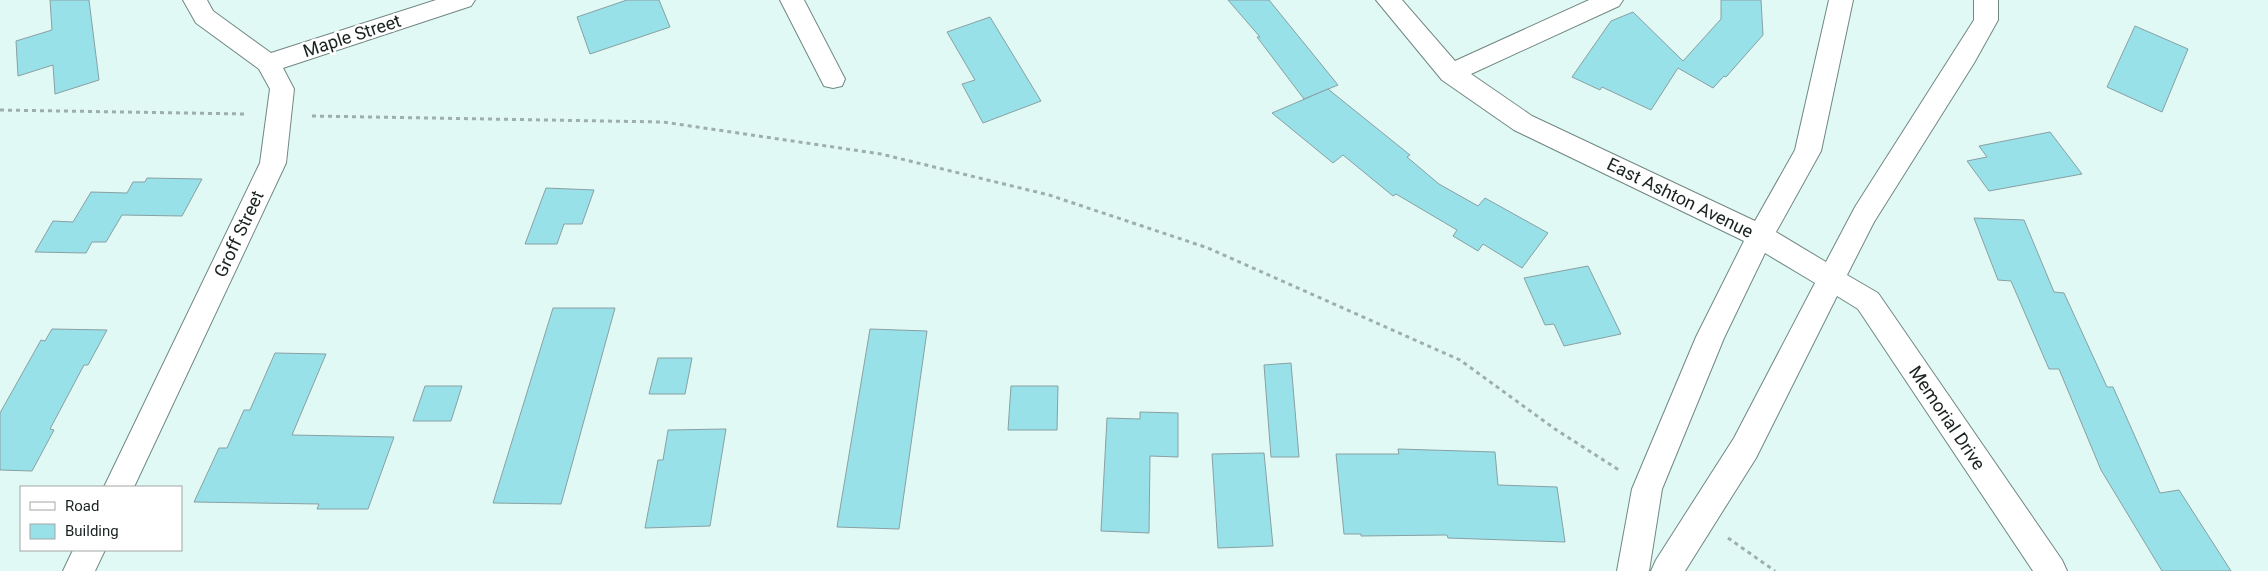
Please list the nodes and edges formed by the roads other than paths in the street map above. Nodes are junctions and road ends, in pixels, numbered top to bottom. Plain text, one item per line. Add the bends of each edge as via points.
1 (195, 0) edge
2 (463, 0) edge
3 (792, 0) edge
4 (1388, 0) edge
5 (1611, 0) edge
6 (1841, 0) edge
7 (1986, 0) edge
8 (268, 63) junction
9 (1451, 73) junction
10 (833, 79) dead end
11 (1760, 236) junction
12 (1831, 279) junction
13 (118, 486) edge
14 (89, 551) edge
15 (79, 571) edge
16 (1633, 571) edge
17 (1667, 571) edge
18 (2051, 571) edge

1 - 8 street, Groff Street via 204,17
2 - 8 street, Maple Street
3 - 10 street
4 - 9 street, East Ashton Avenue
5 - 9 street
6 - 11 street via 1808,151
7 - 12 street via 1986,20 1864,215
8 - 13 street, Groff Street via 282,90 273,163
9 - 11 street, East Ashton Avenue via 1523,123
11 - 12 street, Memorial Drive
11 - 16 street, East Ashton Avenue via 1710,337 1647,489
12 - 17 street via 1746,448
12 - 18 street, Memorial Drive via 1868,302
14 - 15 street

